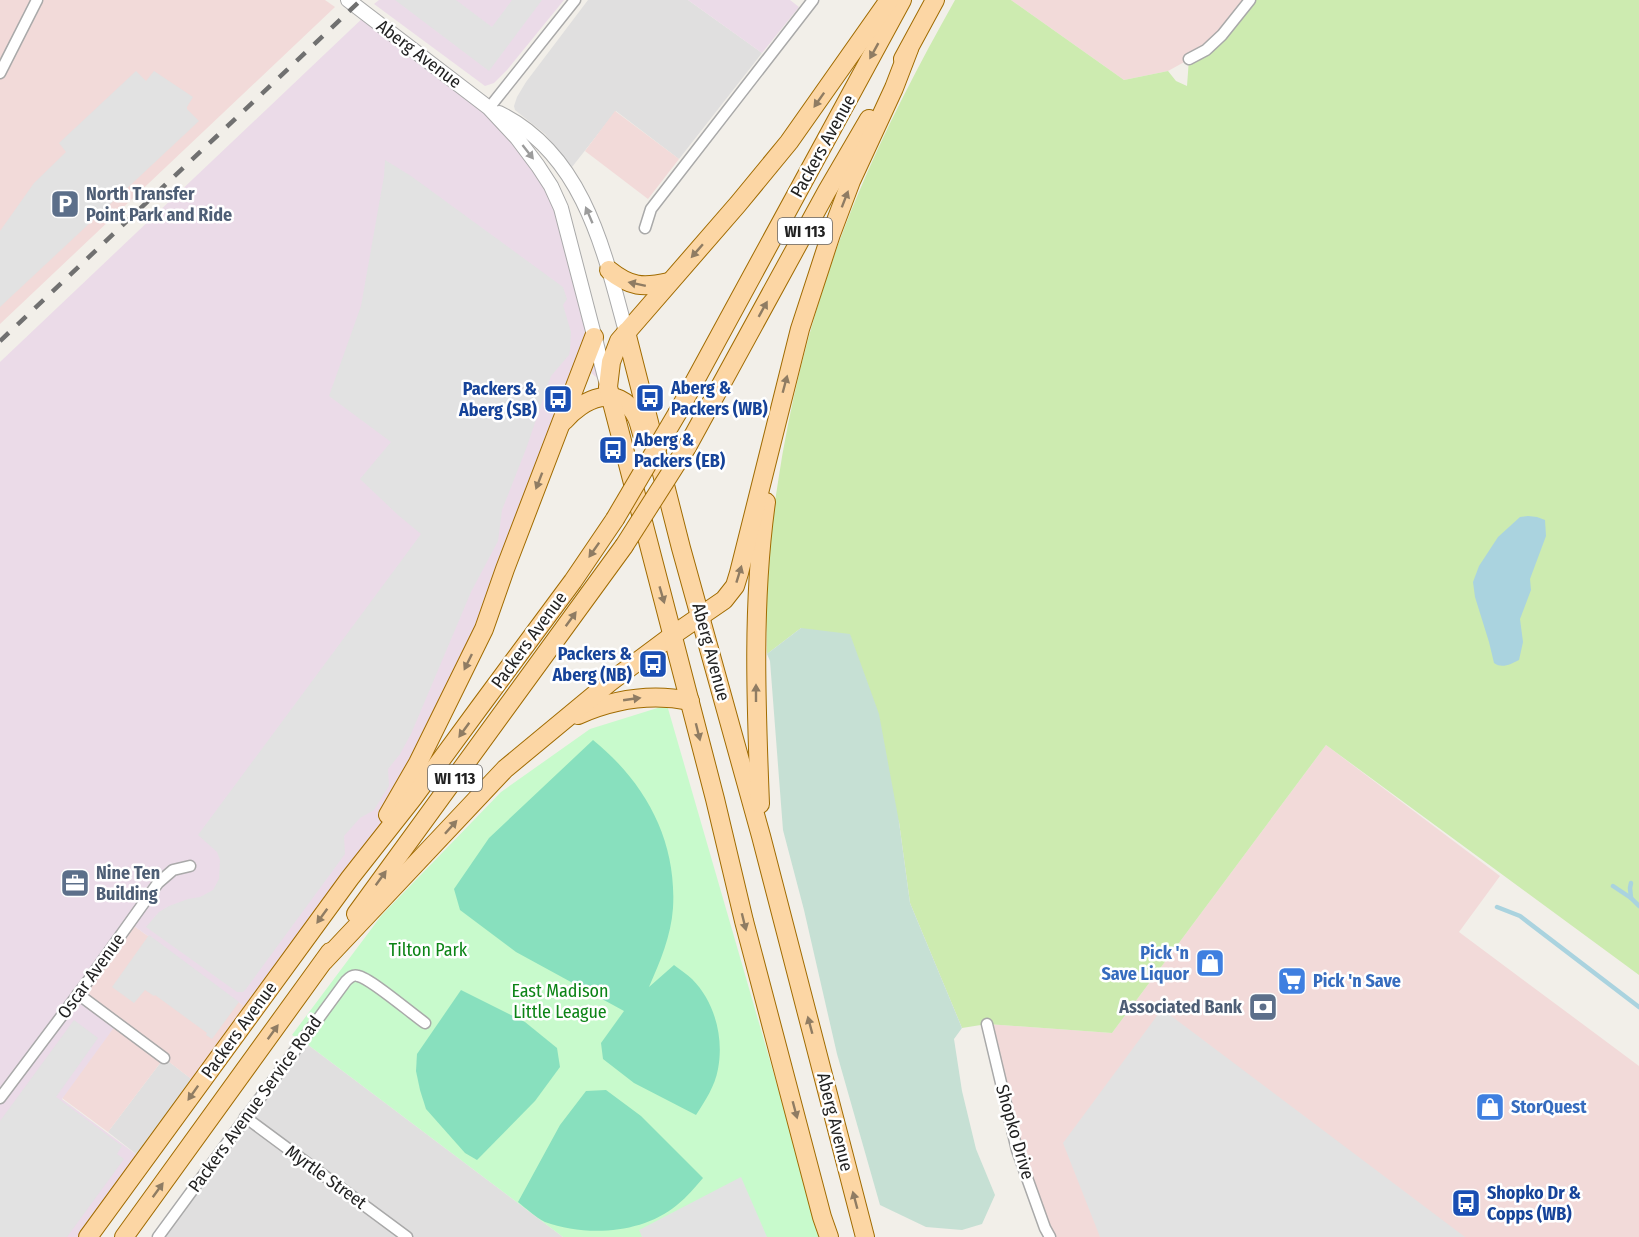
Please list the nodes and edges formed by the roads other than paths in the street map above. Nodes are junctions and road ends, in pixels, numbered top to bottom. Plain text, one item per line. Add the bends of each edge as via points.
1 (37, 0) edge
2 (348, 0) edge
3 (575, 0) edge
4 (813, 0) edge
5 (889, 0) edge
6 (902, 0) edge
7 (935, 0) edge
8 (1250, 0) edge
9 (909, 49) junction
10 (1189, 59) dead end
11 (0, 73) edge
12 (489, 108) junction
13 (645, 228) dead end
14 (609, 270) junction
15 (669, 282) junction
16 (626, 332) junction
17 (594, 337) junction
18 (609, 392) junction
19 (777, 423) junction
20 (560, 426) junction
21 (681, 548) junction
22 (701, 615) junction
23 (673, 635) junction
24 (690, 701) junction
25 (558, 726) junction
26 (761, 836) junction
27 (190, 866) dead end
28 (357, 869) junction
29 (324, 961) junction
30 (78, 993) junction
31 (425, 1023) dead end
32 (987, 1024) dead end
33 (165, 1058) dead end
34 (0, 1098) edge
35 (245, 1117) junction
36 (88, 1237) edge
37 (123, 1237) edge
38 (158, 1237) edge
39 (407, 1237) edge
40 (829, 1237) edge
41 (865, 1237) edge
42 (1050, 1237) edge

1 - 11 street
2 - 12 street, Aberg Avenue
3 - 12 street
4 - 13 street via 651,209
5 -> 15 main road via 789,142
6 -> 28 main road, Packers Avenue / WI 113, bridge via 678,412 615,519 439,763
7 - 9 main road, Packers Avenue / WI 113
8 - 10 street via 1206,50
19 -> 9 main road via 800,329 831,234
29 -> 9 main road, Packers Avenue / WI 113, bridge via 624,546 687,447
14 -> 12 street, Aberg Avenue via 577,188 564,168 522,125
12 -> 17 street, Aberg Avenue via 517,138 551,186 561,208
15 -> 14 main road via 636,285
14 - 16 street, Aberg Avenue
15 - 16 main road
16 - 18 main road via 614,350
16 - 21 main road, Aberg Avenue
17 - 18 street, Aberg Avenue
17 - 20 main road
18 - 20 main road via 580,405
18 - 21 main road via 637,417 669,531
18 -> 23 main road, Aberg Avenue
22 -> 19 main road via 724,600 737,580
26 -> 19 main road via 756,635 761,540
20 -> 28 main road via 484,629 418,763
21 - 22 main road, Aberg Avenue
22 - 23 main road
22 - 26 main road, Aberg Avenue
23 - 24 main road, Aberg Avenue
23 - 25 main road
25 -> 24 main road via 622,700 656,697
24 -> 40 main road, Aberg Avenue
29 -> 25 main road via 494,779
41 -> 26 main road, Aberg Avenue
27 - 30 street, Oscar Avenue via 172,870 158,883
28 -> 36 main road, Packers Avenue / WI 113
37 -> 29 main road, Packers Avenue / WI 113
30 - 33 street
30 - 34 street, Oscar Avenue
31 - 35 street, Packers Avenue Service Road via 356,975 346,981
32 - 42 street, Shopko Drive via 1017,1150
35 - 38 street, Packers Avenue Service Road
35 - 39 street, Myrtle Street

